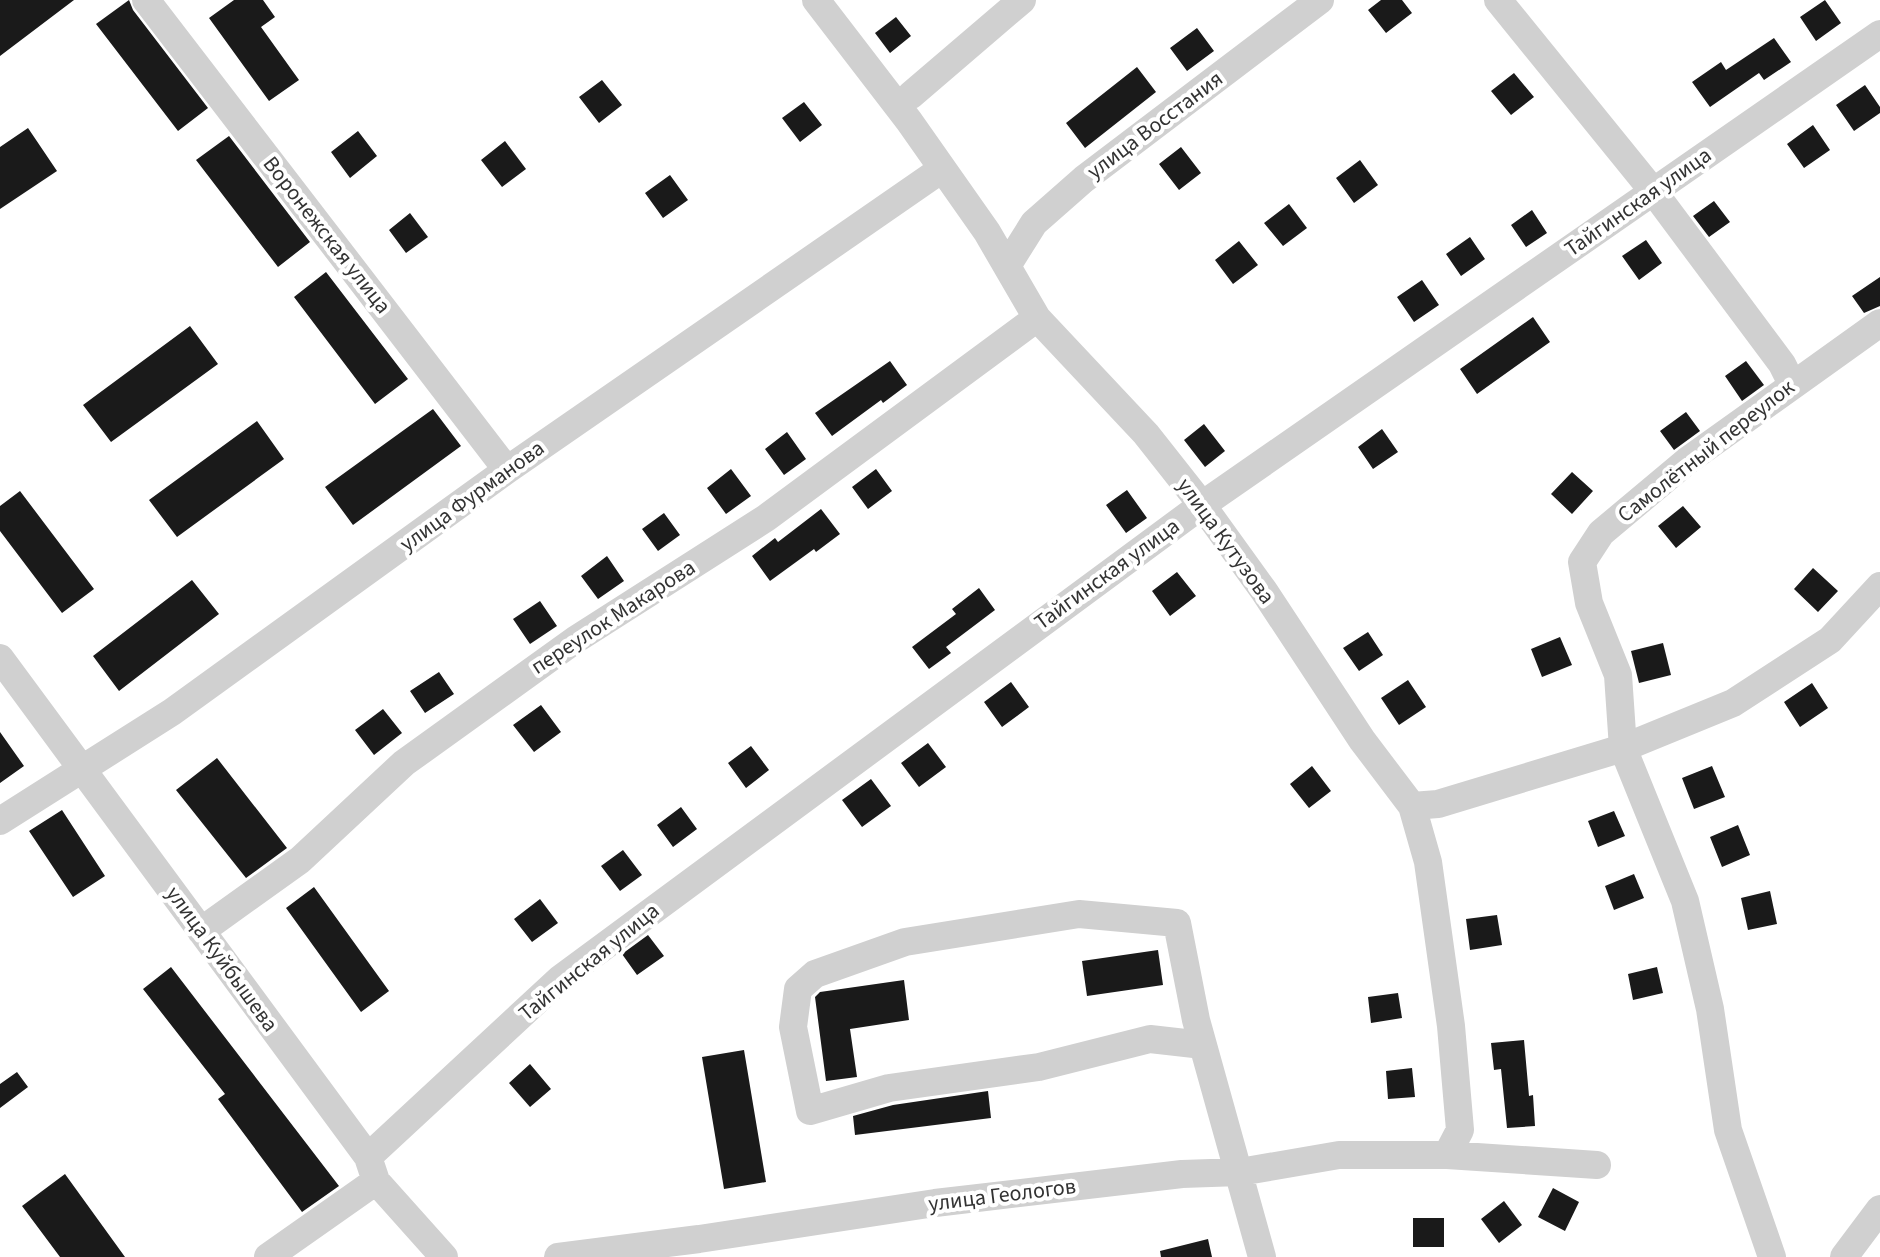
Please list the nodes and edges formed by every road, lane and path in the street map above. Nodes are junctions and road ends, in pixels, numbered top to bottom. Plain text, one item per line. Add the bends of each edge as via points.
1 (816, 0) edge
2 (1022, 0) edge
3 (1320, 0) edge
4 (1498, 0) edge
5 (154, 3) edge
6 (1880, 34) edge
7 (911, 95) dead end
8 (942, 169) junction
9 (1653, 191) junction
10 (1034, 223) junction
11 (987, 232) junction
12 (1007, 266) junction
13 (1037, 318) junction
14 (1880, 323) edge
15 (1792, 384) junction
16 (507, 470) junction
17 (1202, 505) junction
18 (1880, 586) edge
19 (0, 658) edge
20 (1623, 748) junction
21 (84, 770) junction
22 (1412, 806) junction
23 (0, 821) edge
24 (201, 931) junction
25 (1203, 1045) junction
26 (1447, 1155) junction
27 (1597, 1165) dead end
28 (372, 1169) junction
29 (1240, 1172) junction
30 (1880, 1209) edge
31 (268, 1257) edge
32 (444, 1257) edge
33 (558, 1257) edge
34 (1262, 1257) edge
35 (1772, 1257) edge
36 (1844, 1257) edge

1 - 8 street, улица Кутузова
2 - 7 street
3 - 10 street, улица Восстания
4 - 9 street
5 - 16 street, Воронежская улица
6 - 9 street, Тайгинская улица
8 - 11 street, улица Кутузова
8 - 16 street, улица Фурманова
9 - 15 street
9 - 17 street, Тайгинская улица
10 - 11 street
10 - 12 street, улица Восстания
11 - 12 street, улица Кутузова
12 - 13 street, улица Кутузова
13 - 17 street, улица Кутузова via 1146,434
13 - 24 street, переулок Макарова via 766,518 575,640 404,763 300,860
14 - 15 street, Самолётный переулок
15 - 20 street, Самолётный переулок via 1601,533 1582,562 1589,603 1618,675
16 - 21 street, улица Фурманова
17 - 22 street, улица Кутузова
17 - 28 street, Тайгинская улица via 560,979
18 - 20 street via 1830,640 1733,703
19 - 21 street, улица Куйбышева
20 - 22 street via 1438,804
20 - 35 street, Самолётный переулок via 1685,901 1710,1009 1728,1130
21 - 23 street, улица Фурманова
21 - 24 street, улица Куйбышева
22 - 26 street, улица Кутузова via 1428,862 1451,1026 1460,1130
24 - 28 street, улица Куйбышева
25 - 25 street via 1150,1039 1039,1067 889,1088 810,1111 793,1027 798,989 815,974 905,942 1079,914 1177,923
25 - 29 street
26 - 27 street, улица Геологов
26 - 29 street, улица Геологов via 1339,1155
28 - 31 street, Тайгинская улица
28 - 32 street, улица Куйбышева
29 - 33 street, улица Геологов via 935,1203
29 - 34 street
30 - 36 street

